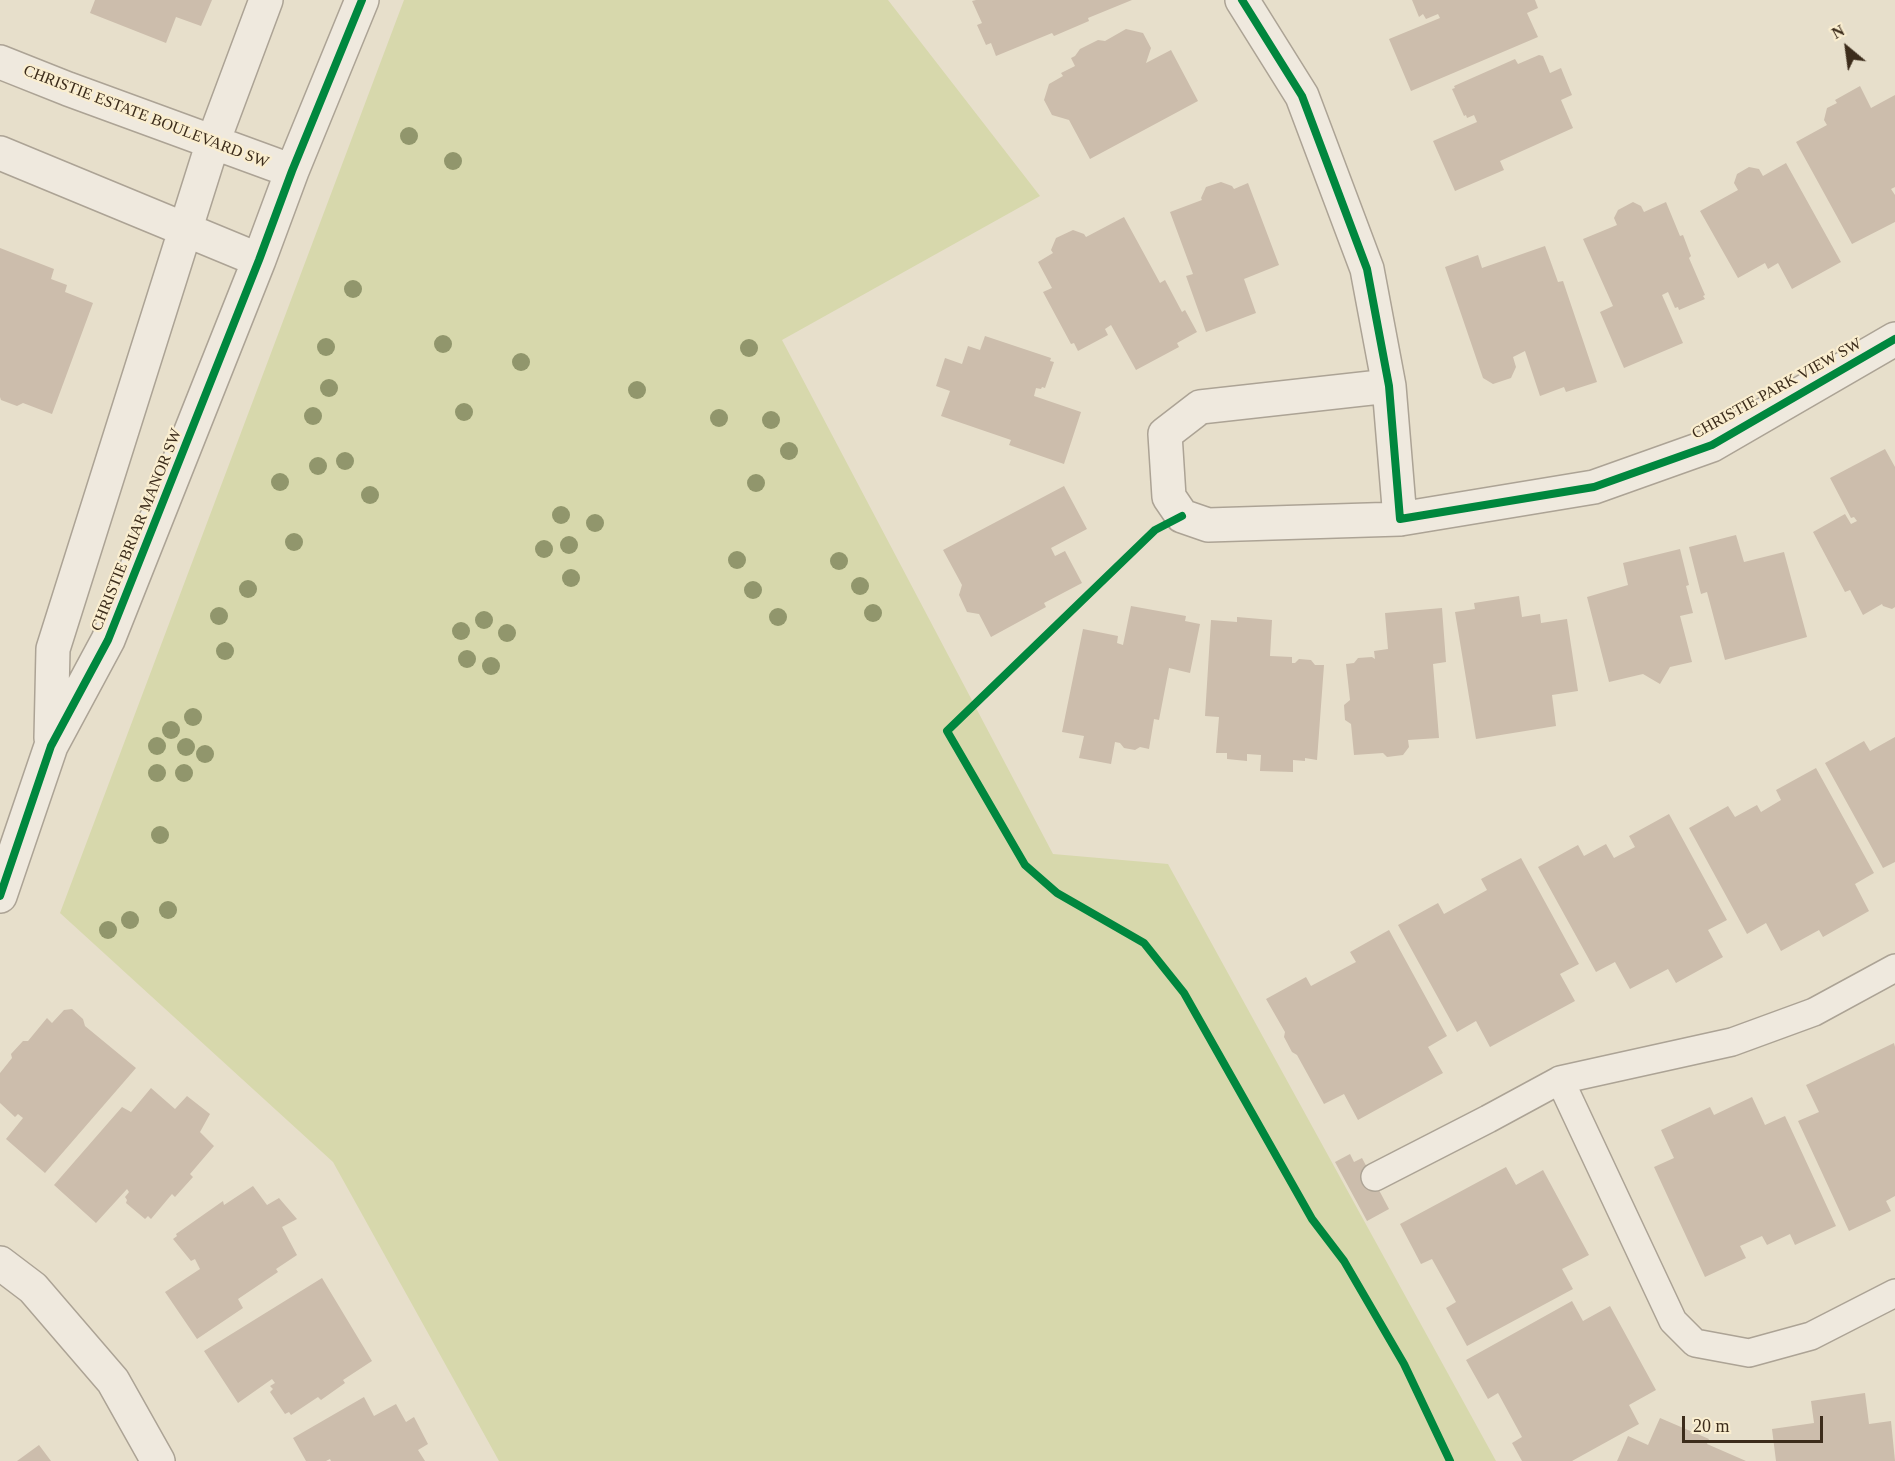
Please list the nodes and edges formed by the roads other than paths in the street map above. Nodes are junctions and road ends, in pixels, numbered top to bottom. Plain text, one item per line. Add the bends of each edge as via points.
1 (266, 0) edge
2 (362, 0) edge
3 (1242, 0) edge
4 (0, 62) edge
5 (213, 142) junction
6 (0, 153) edge
7 (292, 171) junction
8 (186, 229) junction
9 (259, 260) junction
10 (1895, 339) edge
11 (1389, 386) junction
12 (1400, 519) junction
13 (51, 746) junction
14 (10, 836) edge
15 (0, 896) edge
16 (1895, 968) edge
17 (1560, 1080) junction
18 (1376, 1177) dead end
19 (0, 1263) edge
20 (1895, 1293) edge
21 (158, 1461) edge

1 - 5 street, CHRISTIE BRIAR MANOR SW
2 - 7 street, CHRISTIE BRIAR MANOR SW
3 - 11 street via 1302,96 1367,269
4 - 5 street, CHRISTIE ESTATE BOULEVARD SW
5 - 7 street, CHRISTIE ESTATE BOULEVARD SW
5 - 8 street, CHRISTIE BRIAR MANOR SW
6 - 8 street
7 - 9 street, CHRISTIE BRIAR MANOR SW
8 - 9 street
8 - 13 street, CHRISTIE BRIAR MANOR SW via 53,648
9 - 13 street, CHRISTIE BRIAR MANOR SW via 108,640
10 - 12 street, CHRISTIE PARK VIEW SW via 1712,445 1594,487
11 - 12 street
11 - 12 street, CHRISTIE PARK VIEW SW via 1200,407 1166,434 1169,497 1182,516 1208,525
13 - 14 street, CHRISTIE BRIAR MANOR SW
14 - 15 street, CHRISTIE BRIAR MANOR SW
16 - 17 lane via 1814,1012 1732,1042
17 - 18 lane
17 - 20 lane via 1673,1321 1695,1343 1749,1353 1810,1336
19 - 21 street via 33,1288 113,1382

